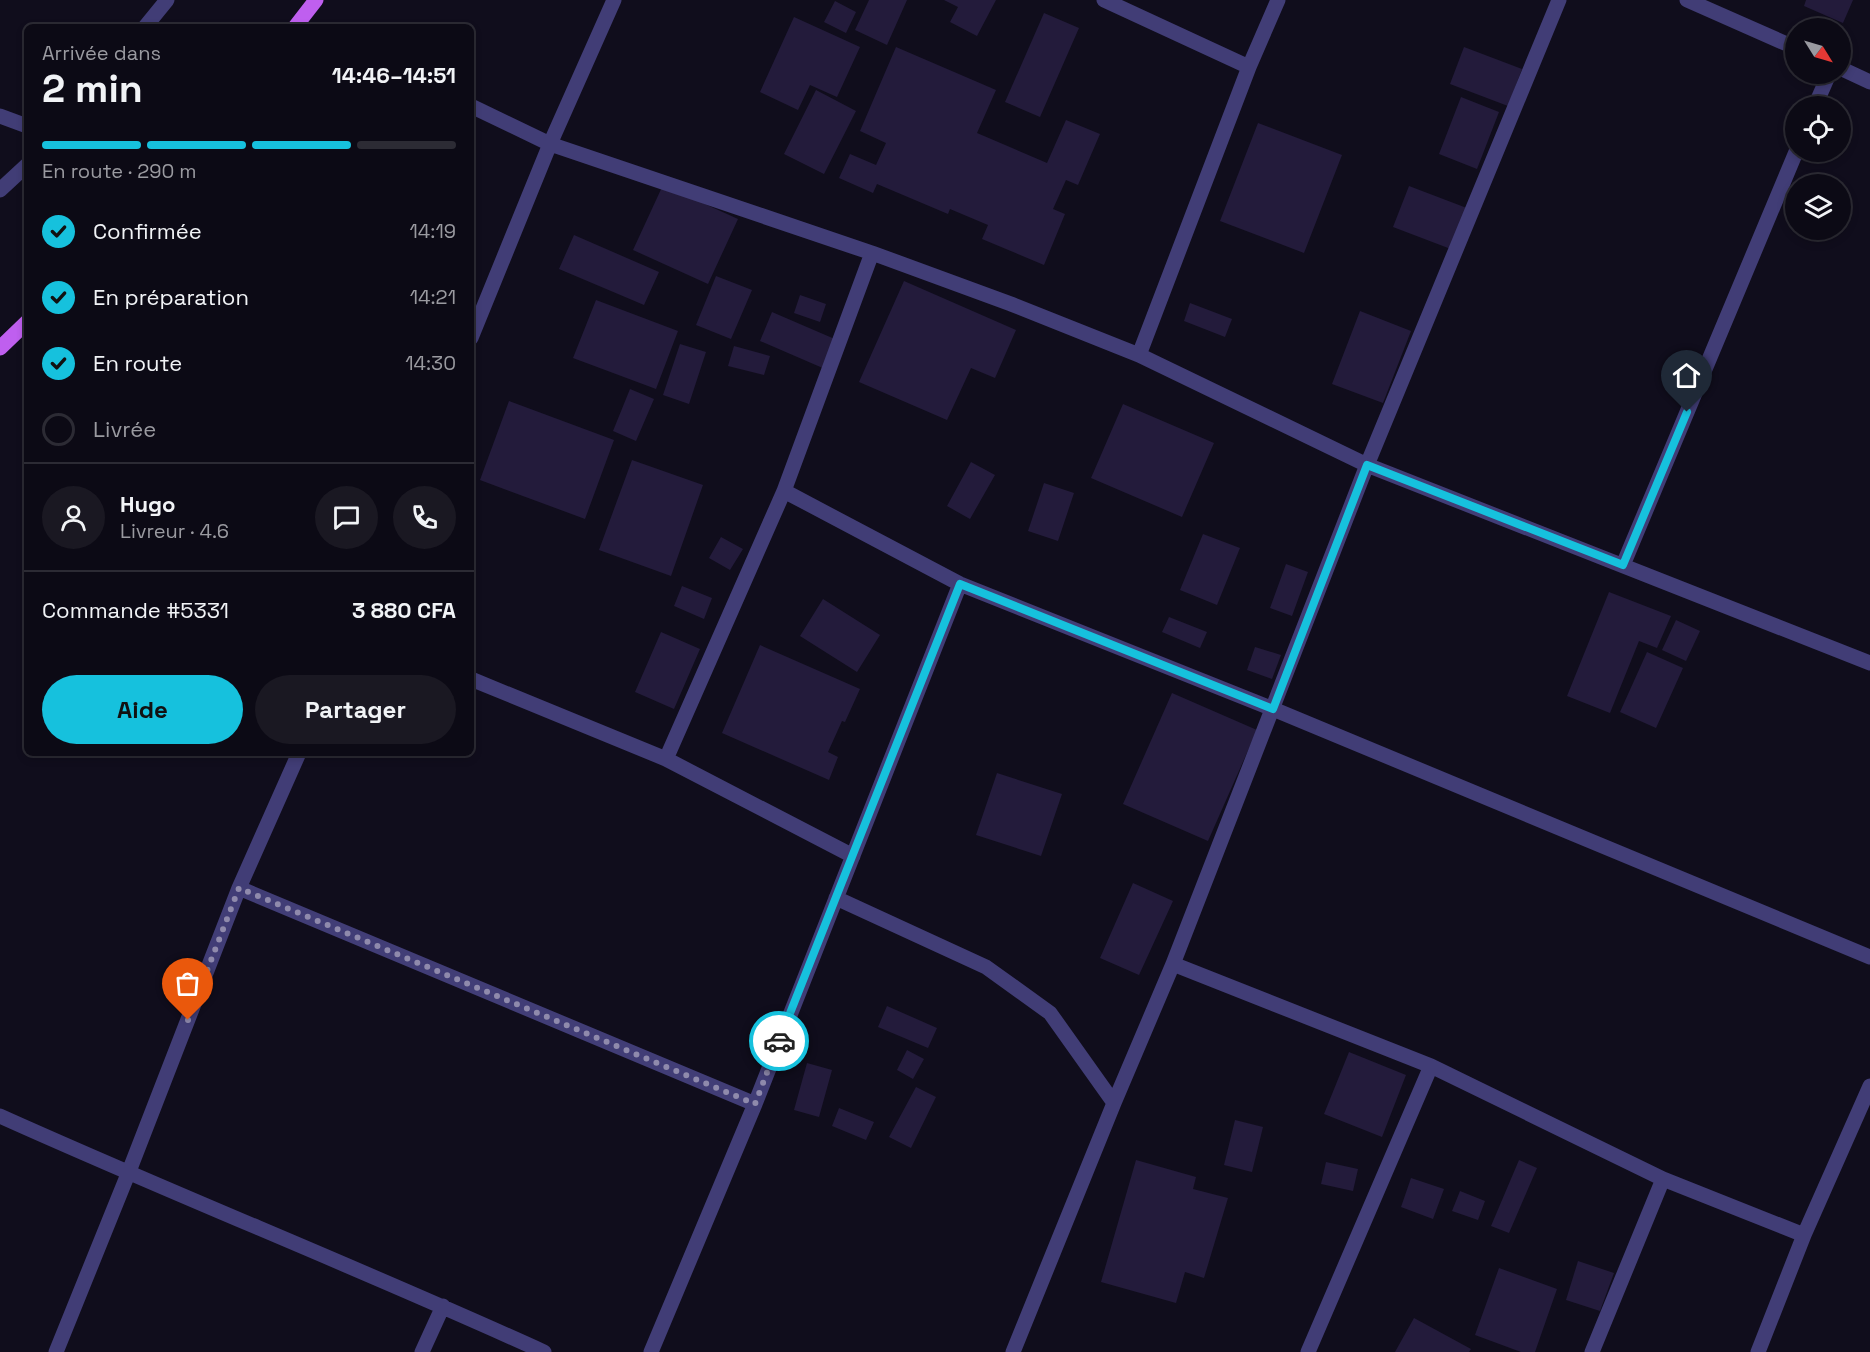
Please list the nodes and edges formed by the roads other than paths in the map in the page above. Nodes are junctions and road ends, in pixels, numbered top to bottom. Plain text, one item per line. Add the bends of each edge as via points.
1 (167, 0) edge
2 (316, 0) edge
3 (614, 0) edge
4 (1104, 0) edge
5 (1278, 0) edge
6 (1559, 0) edge
7 (1687, 0) edge
8 (147, 24) edge
9 (300, 24) edge
10 (1785, 43) edge
11 (1249, 67) junction
12 (1851, 73) edge
13 (1870, 82) edge
14 (474, 107) edge
15 (0, 116) edge
16 (24, 125) edge
17 (550, 144) junction
18 (1792, 162) edge
19 (24, 168) edge
20 (0, 190) edge
21 (872, 253) junction
22 (24, 325) edge
23 (474, 331) edge
24 (0, 348) edge
25 (1139, 355) junction
26 (1367, 465) junction
27 (784, 491) junction
28 (1623, 565) junction
29 (960, 584) junction
30 (1870, 663) edge
31 (474, 680) edge
32 (1273, 709) junction
33 (298, 756) edge
34 (666, 759) junction
35 (853, 856) junction
36 (239, 888) junction
37 (836, 898) junction
38 (1870, 957) edge
39 (1173, 964) junction
40 (1431, 1066) junction
41 (1870, 1086) edge
42 (1114, 1102) junction
43 (755, 1104) junction
44 (0, 1116) edge
45 (128, 1174) junction
46 (1663, 1179) junction
47 (1804, 1235) junction
48 (443, 1306) junction
49 (56, 1352) edge
50 (422, 1352) edge
51 (544, 1352) edge
52 (651, 1352) edge
53 (1013, 1352) edge
54 (1308, 1352) edge
55 (1592, 1352) edge
56 (1758, 1352) edge

1 - 8 street
2 - 9 main road
3 - 17 street
4 - 11 street
5 - 11 street
6 - 26 street
7 - 10 street
11 - 25 street
12 - 13 street
14 - 17 street
15 - 16 street
17 - 21 street
17 - 23 street
18 - 28 street
19 - 20 street
21 - 25 street
21 - 27 street
22 - 24 main road
25 - 26 street
26 - 28 street
26 - 32 street
27 - 29 street
27 - 34 street
28 - 30 street
29 - 32 street
29 - 35 street
31 - 34 street
32 - 38 street
32 - 39 street
33 - 36 street
34 - 35 street
35 - 37 street
36 - 43 street
36 - 45 street
37 - 42 street via 986,967 1050,1013
37 - 43 street
39 - 40 street
39 - 42 street
40 - 46 street
40 - 54 street
41 - 47 street
42 - 53 street
43 - 52 street
44 - 45 street
45 - 48 street
45 - 49 street
46 - 47 street
46 - 55 street
47 - 56 street
48 - 50 street
48 - 51 street

